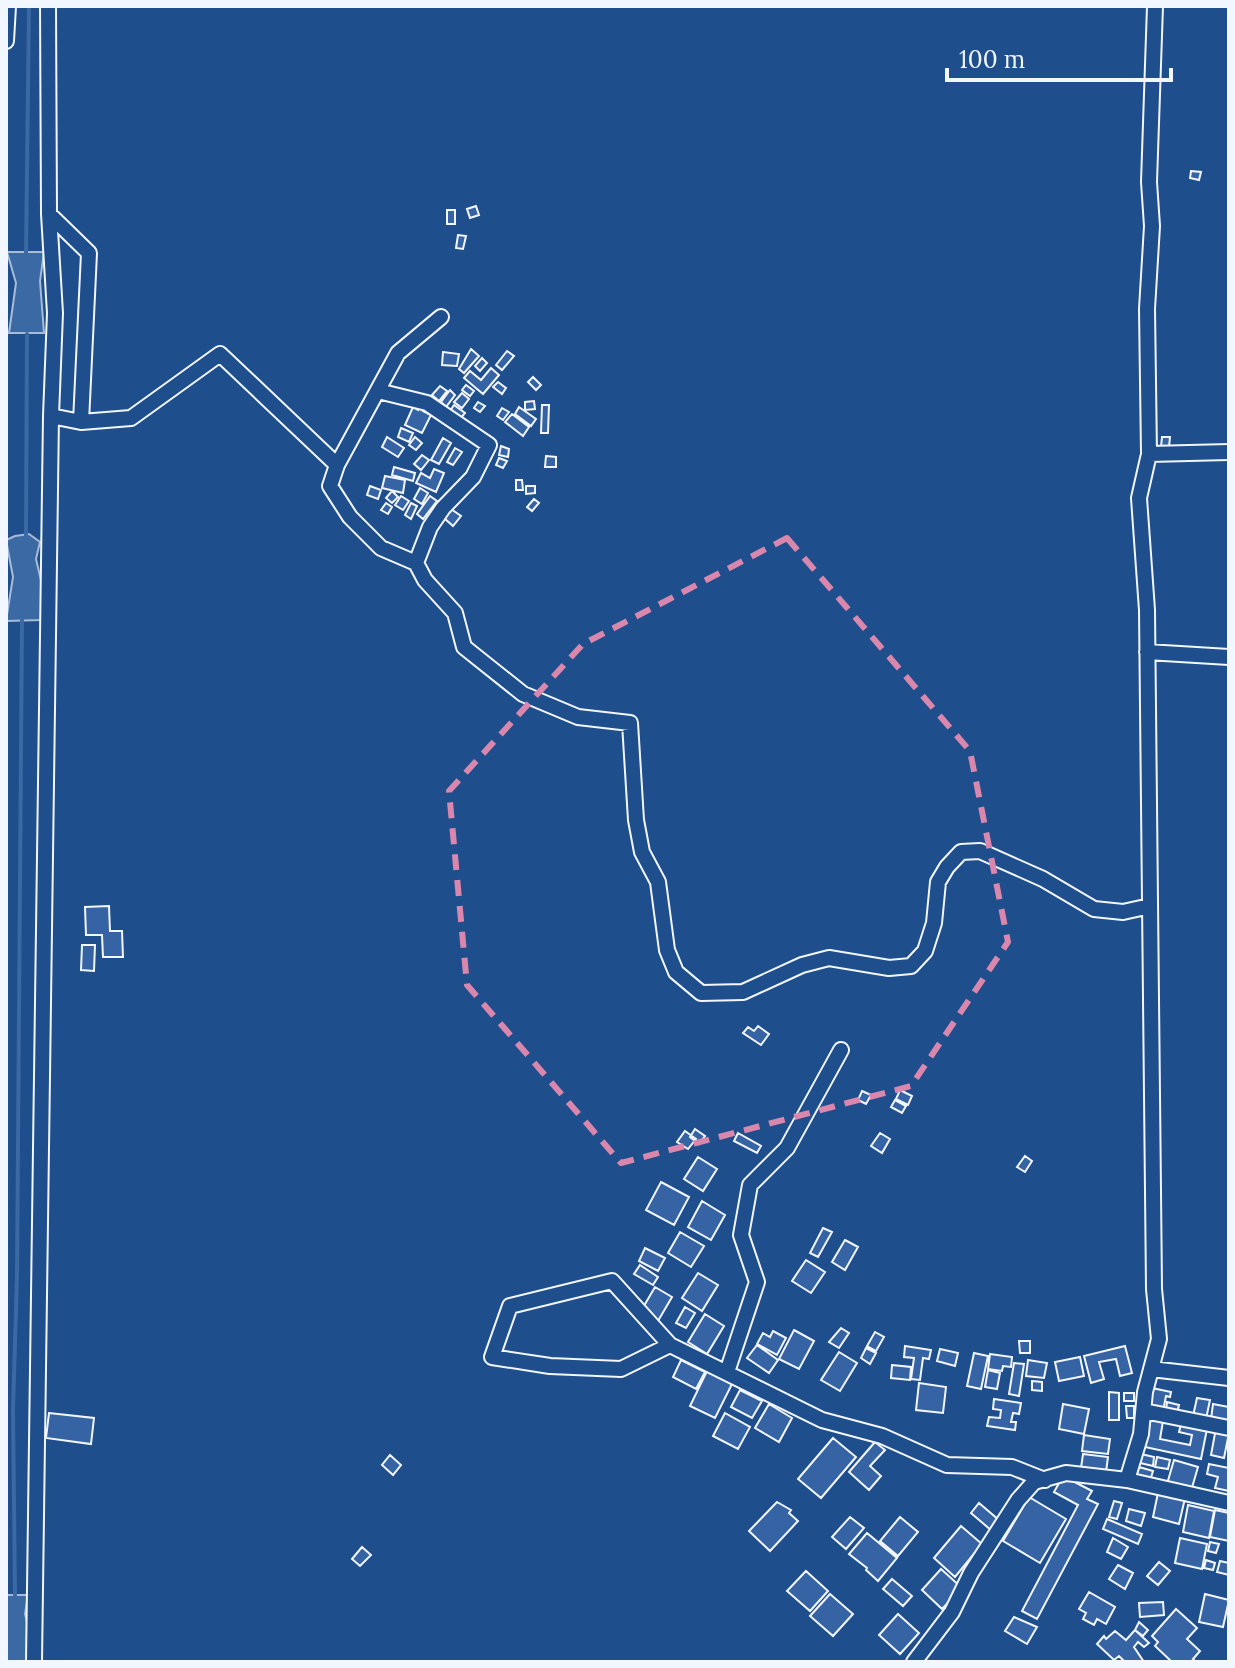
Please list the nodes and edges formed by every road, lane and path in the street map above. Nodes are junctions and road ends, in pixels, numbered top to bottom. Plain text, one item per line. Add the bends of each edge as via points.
1 (8, 6) edge
2 (48, 6) edge
3 (1155, 6) edge
4 (6, 41) edge
5 (49, 214) junction
6 (441, 317) dead end
7 (378, 391) junction
8 (51, 416) junction
9 (81, 422) junction
10 (1229, 452) edge
11 (1149, 454) junction
12 (337, 465) junction
13 (416, 563) junction
14 (1147, 652) junction
15 (1229, 657) edge
16 (1150, 906) junction
17 (841, 1050) dead end
18 (670, 1345) junction
19 (1151, 1369) junction
20 (727, 1372) junction
21 (1229, 1378) edge
22 (1144, 1411) junction
23 (1229, 1428) edge
24 (1045, 1480) junction
25 (1127, 1480) junction
26 (1229, 1503) edge
27 (34, 1662) edge
28 (914, 1662) edge

1 - 4 street
2 - 5 street
3 - 11 street
5 - 8 street via 55,313
5 - 9 street via 89,253
6 - 7 street via 398,353
7 - 12 street
7 - 13 street via 427,403 489,445 473,477 430,527
8 - 9 street
8 - 27 street
9 - 12 street via 131,418 220,354
10 - 11 street
11 - 14 street via 1139,498
12 - 13 street via 330,486 350,517 381,548
13 - 16 street via 455,613 464,647 523,694 578,717 630,723 636,820 642,852 658,882 667,950 676,972 701,993 743,992 829,958 889,968 911,966 925,951 934,923 938,882 961,852 980,851 1094,909 1123,912
14 - 15 street
14 - 16 street
16 - 19 street via 1154,1289 1160,1328
17 - 20 street via 787,1148 750,1185 741,1235 757,1282
18 - 18 street via 612,1281 510,1306 492,1357 621,1369
18 - 20 street
19 - 21 street
19 - 22 street
20 - 24 street via 822,1420 882,1436 947,1465 1012,1467
22 - 23 street
22 - 25 street
24 - 25 street via 1066,1473
24 - 28 street via 1034,1482 1018,1500 952,1612
25 - 26 street

